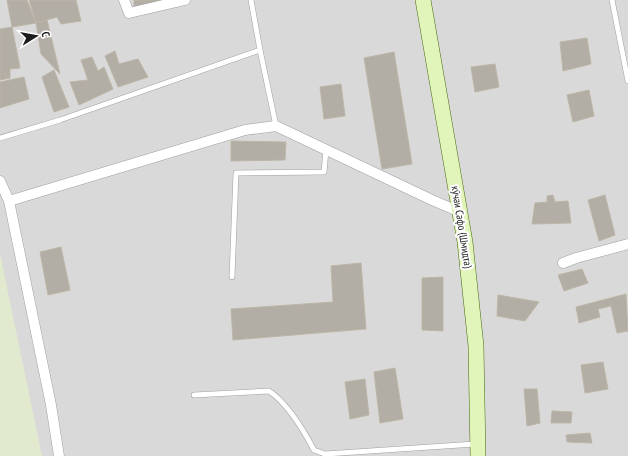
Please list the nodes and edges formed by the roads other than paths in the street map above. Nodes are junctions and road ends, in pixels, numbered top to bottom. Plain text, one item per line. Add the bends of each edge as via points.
1 (124, 0) edge
2 (184, 0) edge
3 (251, 0) edge
4 (423, 0) edge
5 (612, 0) edge
6 (260, 50) junction
7 (628, 81) edge
8 (276, 126) junction
9 (0, 138) edge
10 (326, 150) junction
11 (0, 181) edge
12 (8, 201) junction
13 (460, 212) junction
14 (628, 244) edge
15 (563, 264) dead end
16 (232, 277) dead end
17 (194, 395) dead end
18 (478, 450) edge
19 (59, 456) edge

1 - 2 street via 129,13
3 - 6 lane
4 - 13 street, кӯчаи Сафо (Шмидта)
5 - 7 lane
6 - 8 lane
6 - 9 lane via 60,120
8 - 10 street
8 - 12 street via 245,130
10 - 13 street
10 - 16 lane via 324,172 236,174
11 - 12 street
12 - 19 street via 51,405
13 - 18 street, кӯчаи Сафо (Шмидта) via 476,346
14 - 15 street
17 - 18 lane via 269,390 277,396 306,434 314,450 325,454

